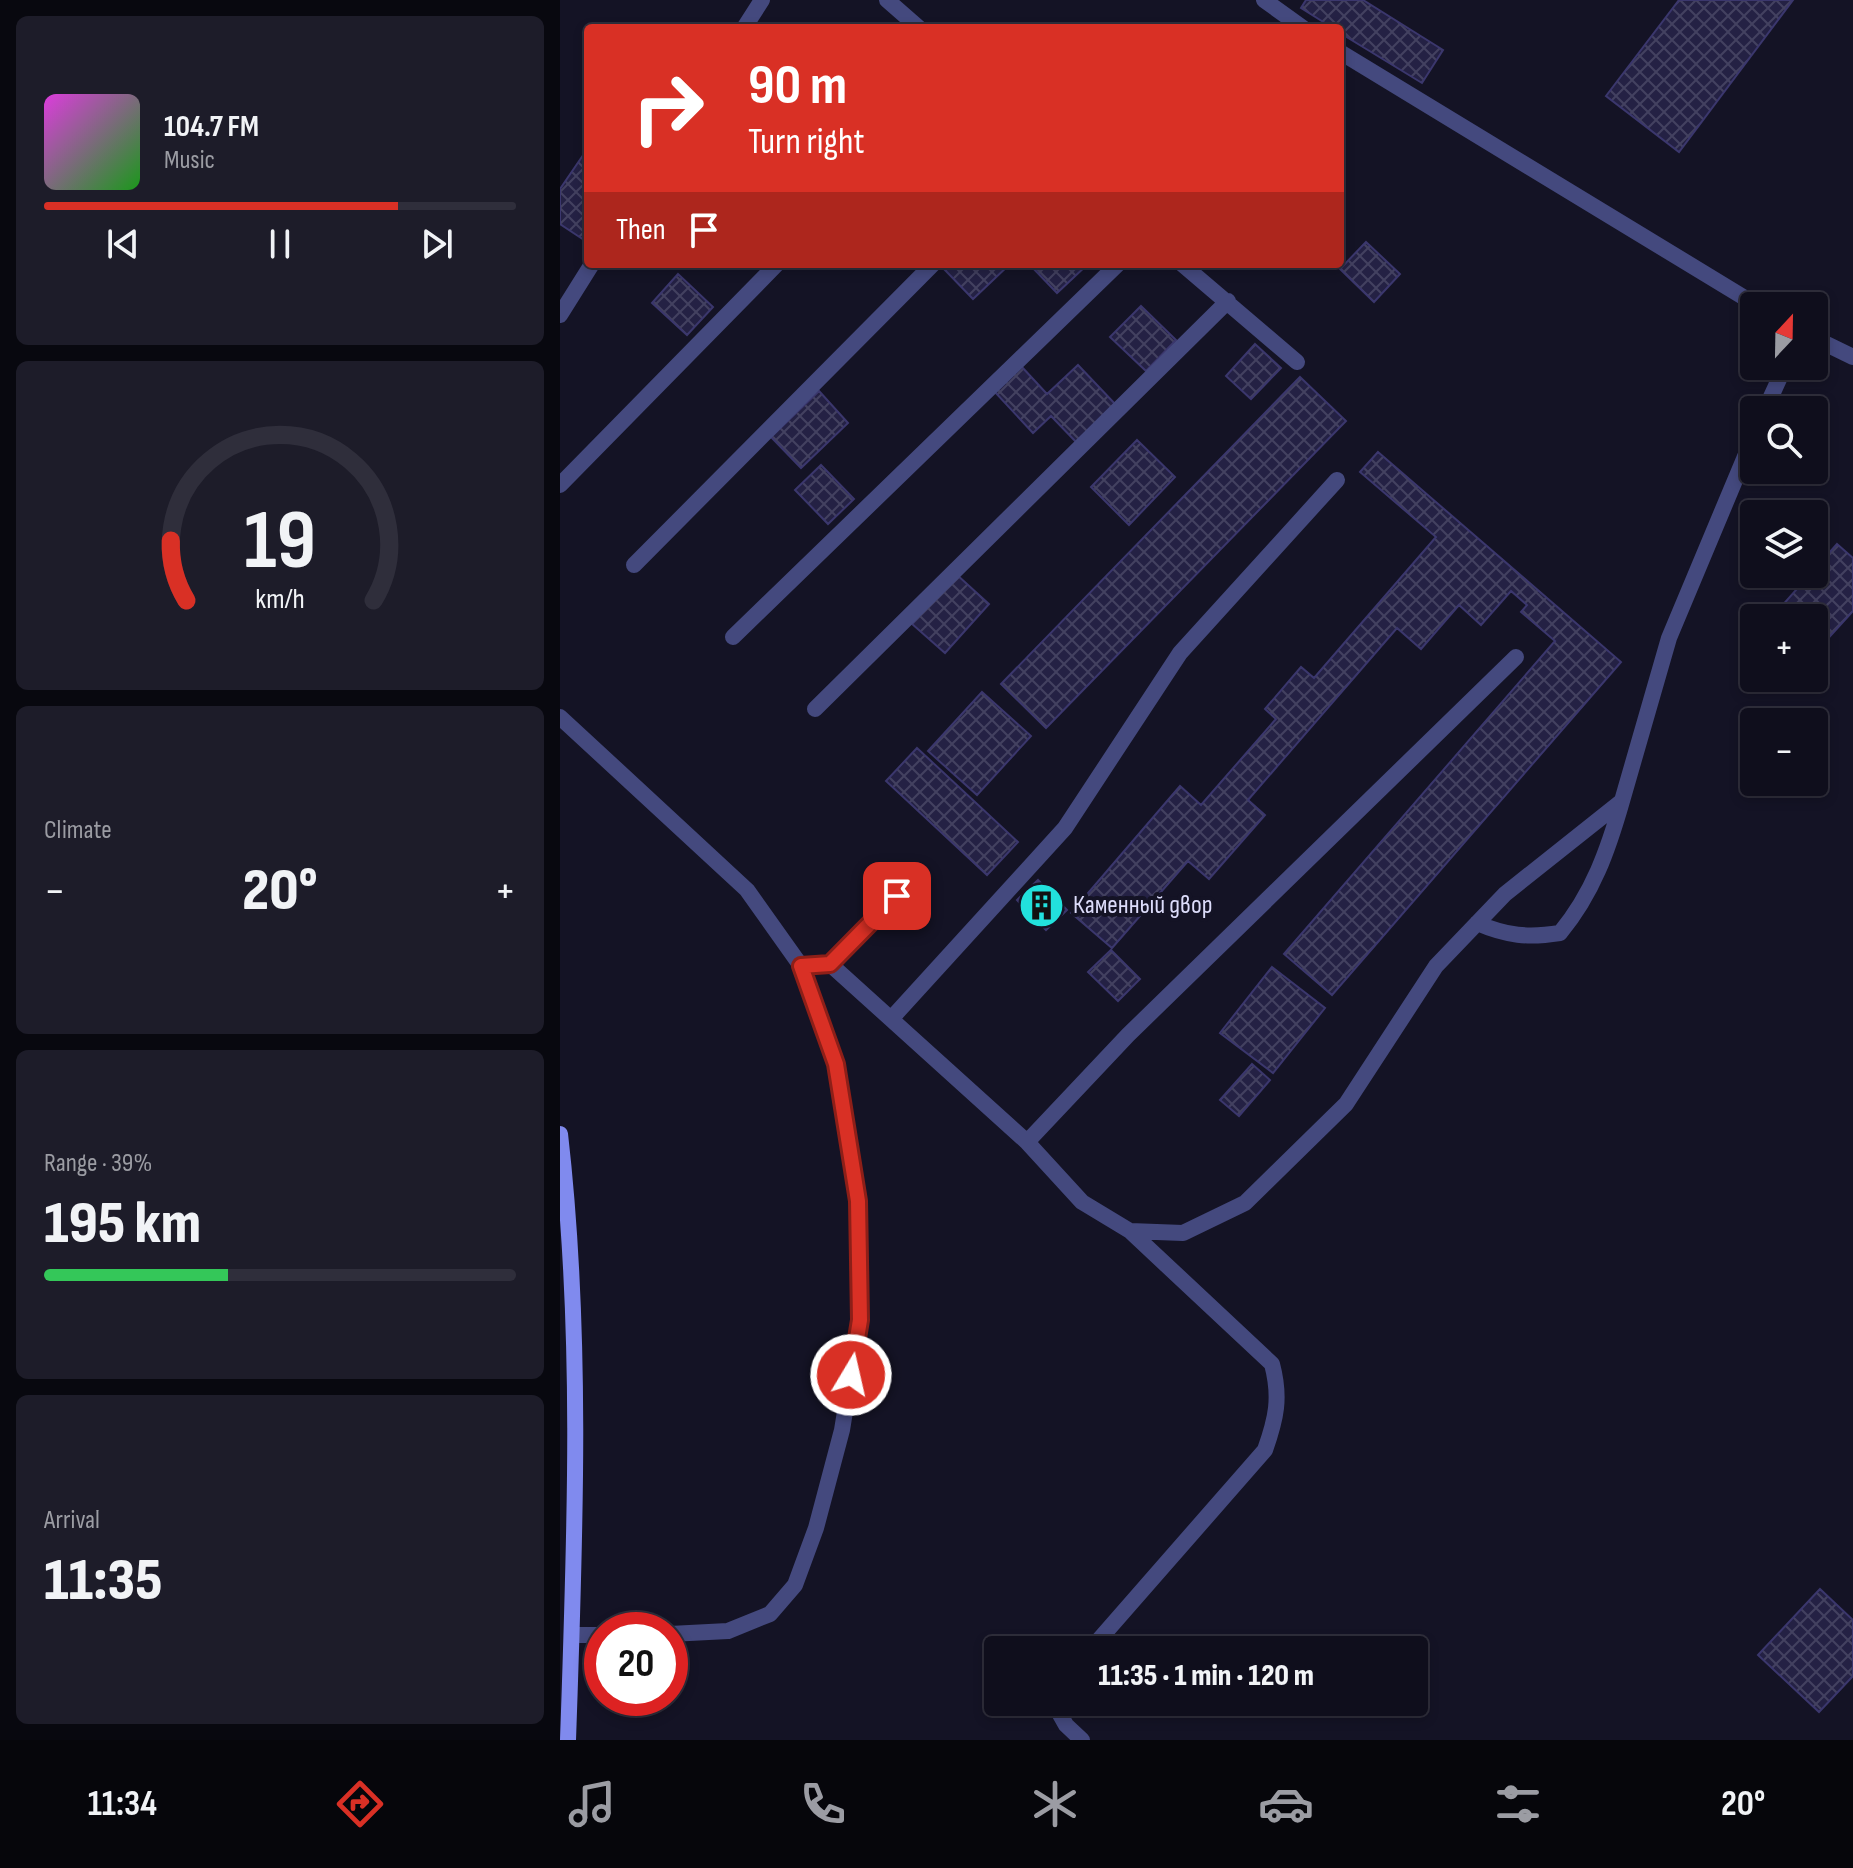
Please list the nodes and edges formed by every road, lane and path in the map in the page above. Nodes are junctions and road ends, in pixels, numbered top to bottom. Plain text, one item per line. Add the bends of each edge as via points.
1 (762, 0) edge
2 (887, 0) edge
3 (1264, 0) edge
4 (747, 24) edge
5 (914, 24) edge
6 (1297, 24) edge
7 (1344, 54) edge
8 (589, 268) edge
9 (773, 268) edge
10 (929, 268) edge
11 (1114, 268) edge
12 (1187, 268) edge
13 (1740, 295) edge
14 (1228, 301) junction
15 (560, 315) edge
16 (1828, 345) edge
17 (1853, 357) edge
18 (1297, 362) dead end
19 (1740, 468) edge
20 (1337, 480) dead end
21 (560, 485) edge
22 (634, 565) dead end
23 (733, 637) dead end
24 (1516, 657) dead end
25 (815, 709) dead end
26 (560, 717) edge
27 (1622, 801) junction
28 (919, 874) dead end
29 (1477, 923) junction
30 (830, 964) junction
31 (801, 966) junction
32 (891, 1019) junction
33 (560, 1134) edge
34 (1027, 1142) junction
35 (1130, 1231) junction
36 (688, 1633) edge
37 (572, 1635) junction
38 (584, 1635) edge
39 (1102, 1636) edge
40 (1061, 1716) edge
41 (568, 1740) edge
42 (1082, 1740) edge

1 - 4 lane
2 - 5 lane
3 - 6 lane
7 - 13 lane
8 - 15 lane
9 - 21 lane
10 - 22 lane
11 - 23 lane
12 - 14 lane
14 - 18 lane
14 - 25 lane
16 - 17 lane
19 - 27 lane via 1669,638
20 - 32 lane via 1180,653 1065,828
24 - 34 lane via 1128,1035
26 - 31 lane via 747,890
27 - 29 lane via 1505,894
27 - 29 lane via 1596,880 1560,933 1505,935
28 - 30 lane
29 - 35 lane via 1436,966 1346,1104 1245,1203 1183,1233
30 - 31 lane
30 - 32 lane
31 - 36 lane via 836,1064 858,1201 860,1320 842,1430 795,1585 770,1614 728,1631
32 - 34 lane
33 - 37 street via 568,1206 572,1364
34 - 35 lane via 1082,1202
35 - 39 lane via 1272,1364 1279,1392 1265,1450
37 - 38 lane
37 - 41 street
40 - 42 lane

